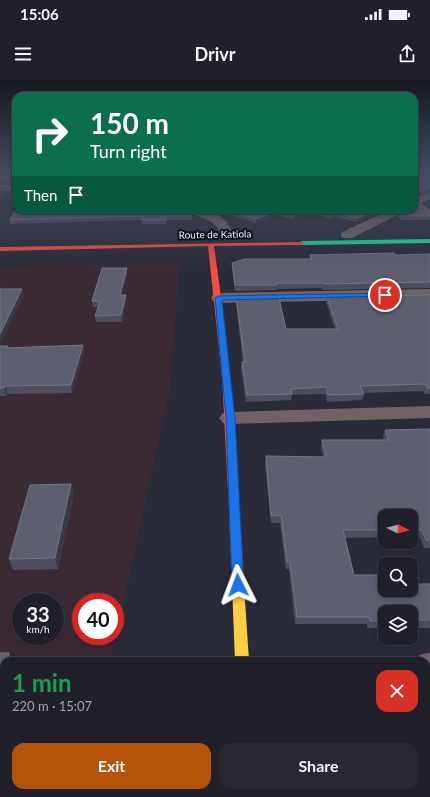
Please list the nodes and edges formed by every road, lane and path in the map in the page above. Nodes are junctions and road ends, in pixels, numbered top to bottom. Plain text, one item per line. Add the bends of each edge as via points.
1 (204, 214) edge
2 (391, 214) edge
3 (430, 234) edge
4 (347, 235) junction
5 (227, 237) junction
6 (0, 241) edge
7 (430, 241) edge
8 (211, 245) junction
9 (0, 250) edge
10 (430, 294) edge
11 (219, 298) junction
12 (430, 412) edge
13 (230, 418) junction
14 (242, 657) edge

1 - 5 street via 223,225 228,231
2 - 4 street
3 - 4 main road, Route de Katiola
4 - 5 main road, Route de Katiola
5 - 6 main road, Route de Katiola
7 - 8 main road, Route de Katiola
8 - 9 main road, Route de Katiola
8 - 11 main road
10 - 11 street
11 - 13 main road
12 - 13 street
13 - 14 main road

